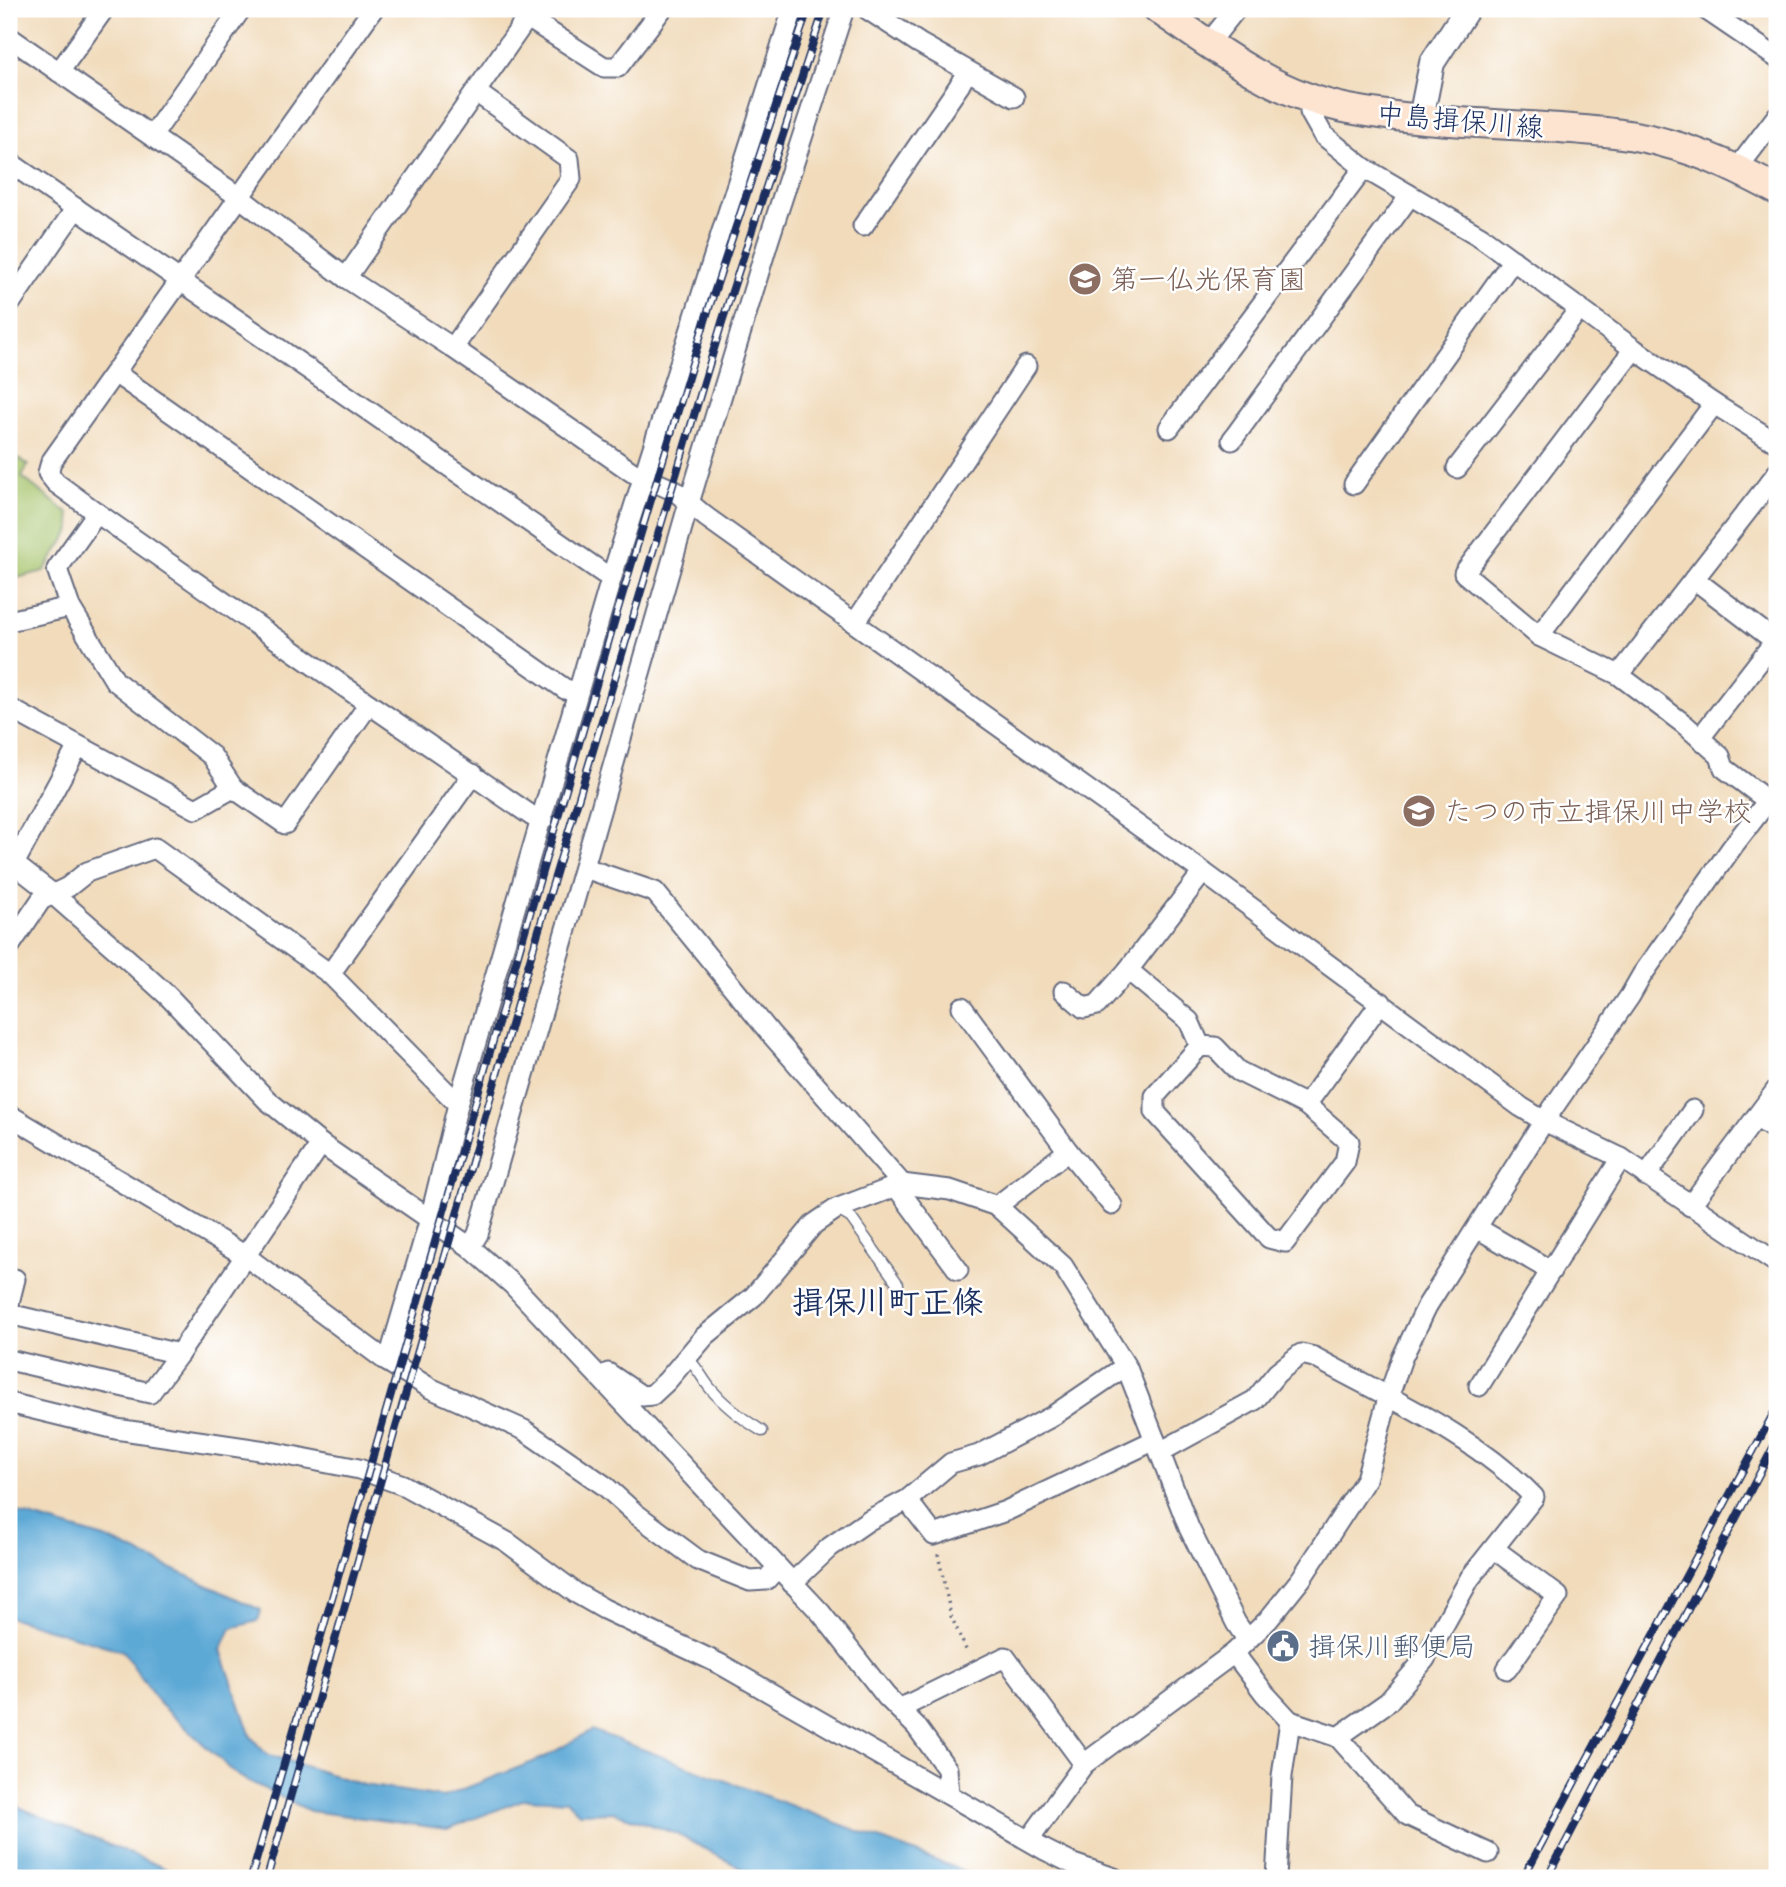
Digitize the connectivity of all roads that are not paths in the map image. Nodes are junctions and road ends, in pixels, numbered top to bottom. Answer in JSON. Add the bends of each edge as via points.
{"nodes":[{"id":1,"x":104,"y":9,"type":"edge"},
{"id":2,"x":241,"y":9,"type":"edge"},
{"id":3,"x":373,"y":9,"type":"edge"},
{"id":4,"x":662,"y":9,"type":"edge"},
{"id":5,"x":793,"y":9,"type":"edge"},
{"id":6,"x":844,"y":9,"type":"edge"},
{"id":7,"x":867,"y":9,"type":"edge"},
{"id":8,"x":1158,"y":9,"type":"edge"},
{"id":9,"x":1236,"y":9,"type":"edge"},
{"id":10,"x":1467,"y":9,"type":"edge"},
{"id":11,"x":1711,"y":10,"type":"edge"},
{"id":12,"x":521,"y":13,"type":"edge"},
{"id":13,"x":9,"y":37,"type":"edge"},
{"id":14,"x":1208,"y":44,"type":"junction"},
{"id":15,"x":1777,"y":58,"type":"edge"},
{"id":16,"x":967,"y":71,"type":"junction"},
{"id":17,"x":59,"y":72,"type":"junction"},
{"id":18,"x":476,"y":92,"type":"junction"},
{"id":19,"x":1014,"y":97,"type":"dead end"},
{"id":20,"x":1312,"y":99,"type":"junction"},
{"id":21,"x":1777,"y":116,"type":"edge"},
{"id":22,"x":1421,"y":118,"type":"junction"},
{"id":23,"x":152,"y":136,"type":"junction"},
{"id":24,"x":9,"y":162,"type":"edge"},
{"id":25,"x":1364,"y":168,"type":"junction"},
{"id":26,"x":1737,"y":169,"type":"junction"},
{"id":27,"x":1777,"y":190,"type":"edge"},
{"id":28,"x":1408,"y":194,"type":"junction"},
{"id":29,"x":239,"y":197,"type":"junction"},
{"id":30,"x":76,"y":208,"type":"junction"},
{"id":31,"x":863,"y":226,"type":"dead end"},
{"id":32,"x":1513,"y":260,"type":"junction"},
{"id":33,"x":346,"y":278,"type":"junction"},
{"id":34,"x":180,"y":280,"type":"junction"},
{"id":35,"x":9,"y":305,"type":"edge"},
{"id":36,"x":1580,"y":308,"type":"junction"},
{"id":37,"x":453,"y":348,"type":"junction"},
{"id":38,"x":1634,"y":348,"type":"junction"},
{"id":39,"x":1026,"y":366,"type":"dead end"},
{"id":40,"x":115,"y":373,"type":"junction"},
{"id":41,"x":1714,"y":404,"type":"junction"},
{"id":42,"x":1169,"y":428,"type":"dead end"},
{"id":43,"x":1232,"y":440,"type":"dead end"},
{"id":44,"x":1777,"y":443,"type":"edge"},
{"id":45,"x":1457,"y":468,"type":"dead end"},
{"id":46,"x":1777,"y":473,"type":"edge"},
{"id":47,"x":643,"y":477,"type":"junction"},
{"id":48,"x":1354,"y":484,"type":"dead end"},
{"id":49,"x":689,"y":503,"type":"junction"},
{"id":50,"x":97,"y":513,"type":"junction"},
{"id":51,"x":612,"y":576,"type":"junction"},
{"id":52,"x":1694,"y":579,"type":"junction"},
{"id":53,"x":70,"y":607,"type":"junction"},
{"id":54,"x":9,"y":621,"type":"edge"},
{"id":55,"x":855,"y":622,"type":"junction"},
{"id":56,"x":1539,"y":636,"type":"junction"},
{"id":57,"x":1619,"y":675,"type":"junction"},
{"id":58,"x":578,"y":692,"type":"junction"},
{"id":59,"x":369,"y":704,"type":"junction"},
{"id":60,"x":9,"y":708,"type":"edge"},
{"id":61,"x":1700,"y":738,"type":"junction"},
{"id":62,"x":78,"y":746,"type":"junction"},
{"id":63,"x":473,"y":774,"type":"junction"},
{"id":64,"x":233,"y":788,"type":"junction"},
{"id":65,"x":1772,"y":795,"type":"edge"},
{"id":66,"x":543,"y":819,"type":"junction"},
{"id":67,"x":12,"y":862,"type":"edge"},
{"id":68,"x":585,"y":868,"type":"junction"},
{"id":69,"x":1203,"y":872,"type":"junction"},
{"id":70,"x":54,"y":895,"type":"junction"},
{"id":71,"x":9,"y":947,"type":"edge"},
{"id":72,"x":1128,"y":970,"type":"junction"},
{"id":73,"x":330,"y":974,"type":"junction"},
{"id":74,"x":1064,"y":991,"type":"dead end"},
{"id":75,"x":1381,"y":1002,"type":"junction"},
{"id":76,"x":962,"y":1007,"type":"dead end"},
{"id":77,"x":1200,"y":1046,"type":"junction"},
{"id":78,"x":1777,"y":1089,"type":"edge"},
{"id":79,"x":458,"y":1104,"type":"junction"},
{"id":80,"x":1306,"y":1105,"type":"junction"},
{"id":81,"x":1693,"y":1110,"type":"dead end"},
{"id":82,"x":9,"y":1115,"type":"edge"},
{"id":83,"x":1756,"y":1116,"type":"junction"},
{"id":84,"x":1544,"y":1121,"type":"junction"},
{"id":85,"x":1777,"y":1131,"type":"edge"},
{"id":86,"x":321,"y":1144,"type":"junction"},
{"id":87,"x":1068,"y":1152,"type":"junction"},
{"id":88,"x":1621,"y":1158,"type":"junction"},
{"id":89,"x":1646,"y":1176,"type":"junction"},
{"id":90,"x":898,"y":1184,"type":"junction"},
{"id":91,"x":1112,"y":1205,"type":"dead end"},
{"id":92,"x":996,"y":1206,"type":"junction"},
{"id":93,"x":1690,"y":1206,"type":"junction"},
{"id":94,"x":836,"y":1209,"type":"junction"},
{"id":95,"x":430,"y":1219,"type":"junction"},
{"id":96,"x":1477,"y":1228,"type":"junction"},
{"id":97,"x":470,"y":1247,"type":"junction"},
{"id":98,"x":244,"y":1255,"type":"junction"},
{"id":99,"x":1777,"y":1263,"type":"edge"},
{"id":100,"x":958,"y":1270,"type":"dead end"},
{"id":101,"x":1551,"y":1271,"type":"junction"},
{"id":102,"x":9,"y":1278,"type":"edge"},
{"id":103,"x":898,"y":1284,"type":"dead end"},
{"id":104,"x":9,"y":1303,"type":"edge"},
{"id":105,"x":9,"y":1314,"type":"edge"},
{"id":106,"x":179,"y":1354,"type":"junction"},
{"id":107,"x":687,"y":1358,"type":"junction"},
{"id":108,"x":9,"y":1360,"type":"edge"},
{"id":109,"x":388,"y":1362,"type":"junction"},
{"id":110,"x":1127,"y":1368,"type":"junction"},
{"id":111,"x":594,"y":1369,"type":"junction"},
{"id":112,"x":1479,"y":1386,"type":"dead end"},
{"id":113,"x":1388,"y":1398,"type":"junction"},
{"id":114,"x":9,"y":1403,"type":"edge"},
{"id":115,"x":762,"y":1431,"type":"dead end"},
{"id":116,"x":1158,"y":1446,"type":"junction"},
{"id":117,"x":907,"y":1500,"type":"junction"},
{"id":118,"x":1493,"y":1549,"type":"junction"},
{"id":119,"x":777,"y":1568,"type":"junction"},
{"id":120,"x":792,"y":1583,"type":"junction"},
{"id":121,"x":1240,"y":1646,"type":"junction"},
{"id":122,"x":1507,"y":1669,"type":"dead end"},
{"id":123,"x":900,"y":1709,"type":"junction"},
{"id":124,"x":1290,"y":1721,"type":"junction"},
{"id":125,"x":1338,"y":1737,"type":"junction"},
{"id":126,"x":1084,"y":1765,"type":"junction"},
{"id":127,"x":949,"y":1794,"type":"junction"},
{"id":128,"x":1029,"y":1840,"type":"junction"},
{"id":129,"x":1488,"y":1853,"type":"dead end"},
{"id":130,"x":1114,"y":1878,"type":"edge"},
{"id":131,"x":1276,"y":1878,"type":"edge"}],
"edges":[{"from":1,"to":17,"type":"street"},
{"from":2,"to":23,"type":"street"},
{"from":3,"to":29,"type":"street"},
{"from":4,"to":12,"type":"street","via":[[618,67],[604,67]]},
{"from":5,"to":47,"type":"street"},
{"from":6,"to":49,"type":"street"},
{"from":7,"to":16,"type":"street"},
{"from":8,"to":14,"type":"main road","name":"中島揖保川線"},
{"from":9,"to":14,"type":"street"},
{"from":10,"to":22,"type":"street","via":[[1432,64]]},
{"from":11,"to":15,"type":"street"},
{"from":12,"to":18,"type":"street"},
{"from":13,"to":17,"type":"street"},
{"from":14,"to":20,"type":"main road","name":"中島揖保川線","via":[[1261,77]]},
{"from":16,"to":19,"type":"street"},
{"from":16,"to":31,"type":"street"},
{"from":17,"to":23,"type":"street"},
{"from":18,"to":33,"type":"street"},
{"from":18,"to":37,"type":"street","via":[[569,159],[572,180]]},
{"from":20,"to":22,"type":"main road","name":"中島揖保川線","via":[[1348,109]]},
{"from":20,"to":25,"type":"street","via":[[1310,112],[1323,135]]},
{"from":21,"to":26,"type":"street"},
{"from":22,"to":26,"type":"main road","name":"中島揖保川線","via":[[1605,132],[1664,142]]},
{"from":23,"to":29,"type":"street"},
{"from":24,"to":30,"type":"street"},
{"from":25,"to":28,"type":"street"},
{"from":25,"to":42,"type":"street"},
{"from":26,"to":27,"type":"main road","name":"中島揖保川線"},
{"from":28,"to":32,"type":"street"},
{"from":28,"to":43,"type":"street"},
{"from":29,"to":33,"type":"street"},
{"from":29,"to":34,"type":"street"},
{"from":30,"to":34,"type":"street"},
{"from":30,"to":35,"type":"street"},
{"from":32,"to":36,"type":"street"},
{"from":32,"to":48,"type":"street"},
{"from":33,"to":37,"type":"street"},
{"from":34,"to":40,"type":"street"},
{"from":34,"to":51,"type":"street"},
{"from":36,"to":38,"type":"street"},
{"from":36,"to":45,"type":"street"},
{"from":37,"to":47,"type":"street"},
{"from":38,"to":41,"type":"street"},
{"from":38,"to":56,"type":"street","via":[[1464,573]]},
{"from":39,"to":55,"type":"street"},
{"from":40,"to":50,"type":"street","via":[[51,462],[48,473]]},
{"from":40,"to":58,"type":"street","via":[[565,689]]},
{"from":41,"to":44,"type":"street"},
{"from":41,"to":56,"type":"street"},
{"from":46,"to":52,"type":"street"},
{"from":47,"to":49,"type":"street","via":[[675,491]]},
{"from":47,"to":51,"type":"street"},
{"from":49,"to":55,"type":"street"},
{"from":49,"to":68,"type":"street"},
{"from":50,"to":53,"type":"street","via":[[57,569]]},
{"from":50,"to":59,"type":"street"},
{"from":51,"to":58,"type":"street"},
{"from":52,"to":57,"type":"street"},
{"from":52,"to":61,"type":"street","via":[[1775,641]]},
{"from":53,"to":54,"type":"street"},
{"from":53,"to":64,"type":"street","via":[[115,681],[212,756]]},
{"from":55,"to":69,"type":"street"},
{"from":56,"to":57,"type":"street"},
{"from":57,"to":61,"type":"street"},
{"from":58,"to":66,"type":"street"},
{"from":59,"to":63,"type":"street"},
{"from":59,"to":64,"type":"street","via":[[285,824]]},
{"from":60,"to":62,"type":"street"},
{"from":61,"to":65,"type":"street","via":[[1720,756],[1724,768]]},
{"from":62,"to":64,"type":"street","via":[[196,809]]},
{"from":62,"to":67,"type":"street"},
{"from":63,"to":66,"type":"street"},
{"from":63,"to":73,"type":"street"},
{"from":65,"to":84,"type":"street"},
{"from":66,"to":79,"type":"street"},
{"from":67,"to":70,"type":"street"},
{"from":68,"to":90,"type":"street","via":[[655,892]]},
{"from":68,"to":97,"type":"street","via":[[478,1234]]},
{"from":69,"to":72,"type":"street"},
{"from":69,"to":75,"type":"street"},
{"from":70,"to":71,"type":"street","via":[[41,900]]},
{"from":70,"to":73,"type":"street","via":[[87,872],[155,848]]},
{"from":70,"to":86,"type":"street","via":[[168,996],[267,1100]]},
{"from":72,"to":74,"type":"street","via":[[1097,1005],[1084,1008]]},
{"from":72,"to":77,"type":"street","via":[[1189,1021]]},
{"from":73,"to":79,"type":"street"},
{"from":75,"to":80,"type":"street"},
{"from":75,"to":84,"type":"street"},
{"from":76,"to":87,"type":"street"},
{"from":77,"to":80,"type":"street","via":[[1215,1047],[1238,1071]]},
{"from":77,"to":80,"type":"street","via":[[1155,1096],[1155,1112],[1269,1238],[1285,1242],[1345,1162],[1349,1142]]},
{"from":78,"to":83,"type":"street"},
{"from":79,"to":95,"type":"street"},
{"from":81,"to":89,"type":"street"},
{"from":82,"to":98,"type":"street"},
{"from":83,"to":85,"type":"street"},
{"from":83,"to":93,"type":"street"},
{"from":84,"to":88,"type":"street"},
{"from":84,"to":96,"type":"street"},
{"from":86,"to":95,"type":"street"},
{"from":86,"to":98,"type":"street"},
{"from":87,"to":91,"type":"street"},
{"from":87,"to":92,"type":"street"},
{"from":88,"to":89,"type":"street"},
{"from":88,"to":101,"type":"street"},
{"from":89,"to":93,"type":"street"},
{"from":90,"to":92,"type":"street","via":[[950,1190]]},
{"from":90,"to":94,"type":"street"},
{"from":90,"to":100,"type":"street"},
{"from":92,"to":110,"type":"street","via":[[1063,1266]]},
{"from":93,"to":99,"type":"street"},
{"from":94,"to":103,"type":"lane","via":[[851,1218]]},
{"from":94,"to":107,"type":"street","via":[[814,1224],[754,1296],[705,1336]]},
{"from":95,"to":97,"type":"street"},
{"from":95,"to":109,"type":"street"},
{"from":96,"to":101,"type":"street"},
{"from":96,"to":113,"type":"street","via":[[1427,1306]]},
{"from":97,"to":111,"type":"street","via":[[513,1284]]},
{"from":98,"to":106,"type":"street"},
{"from":98,"to":109,"type":"street"},
{"from":101,"to":112,"type":"street"},
{"from":102,"to":104,"type":"street","via":[[15,1279]]},
{"from":105,"to":106,"type":"street"},
{"from":106,"to":108,"type":"street","via":[[150,1393]]},
{"from":107,"to":111,"type":"street","via":[[652,1395],[642,1396],[611,1374]]},
{"from":107,"to":115,"type":"lane","via":[[710,1388]]},
{"from":109,"to":119,"type":"street","via":[[430,1388],[524,1430],[605,1486],[698,1560],[750,1581],[766,1580]]},
{"from":110,"to":116,"type":"street"},
{"from":110,"to":117,"type":"street","via":[[1051,1417],[979,1455],[951,1463]]},
{"from":111,"to":119,"type":"street"},
{"from":113,"to":116,"type":"street","via":[[1301,1354],[1277,1373],[1255,1400]]},
{"from":113,"to":118,"type":"street","via":[[1448,1428],[1512,1474],[1534,1497]]},
{"from":113,"to":121,"type":"street","via":[[1366,1479],[1356,1497],[1301,1579]]},
{"from":114,"to":127,"type":"street","via":[[116,1429],[359,1469],[403,1485],[506,1542],[604,1609],[720,1664]]},
{"from":116,"to":117,"type":"street","via":[[1006,1511],[934,1535]]},
{"from":116,"to":121,"type":"street","via":[[1189,1528],[1236,1623]]},
{"from":117,"to":120,"type":"street","via":[[830,1547]]},
{"from":118,"to":122,"type":"street","via":[[1558,1596]]},
{"from":118,"to":125,"type":"street","via":[[1470,1578],[1425,1659],[1388,1702]]},
{"from":119,"to":120,"type":"street"},
{"from":120,"to":123,"type":"street"},
{"from":121,"to":124,"type":"street","via":[[1265,1694]]},
{"from":121,"to":126,"type":"street"},
{"from":123,"to":126,"type":"street","via":[[1005,1657]]},
{"from":123,"to":127,"type":"street","via":[[947,1769]]},
{"from":124,"to":125,"type":"street"},
{"from":124,"to":131,"type":"street"},
{"from":125,"to":129,"type":"street","via":[[1407,1815]]},
{"from":126,"to":128,"type":"street"},
{"from":127,"to":128,"type":"street"},
{"from":128,"to":130,"type":"street","via":[[1073,1864]]}]}
